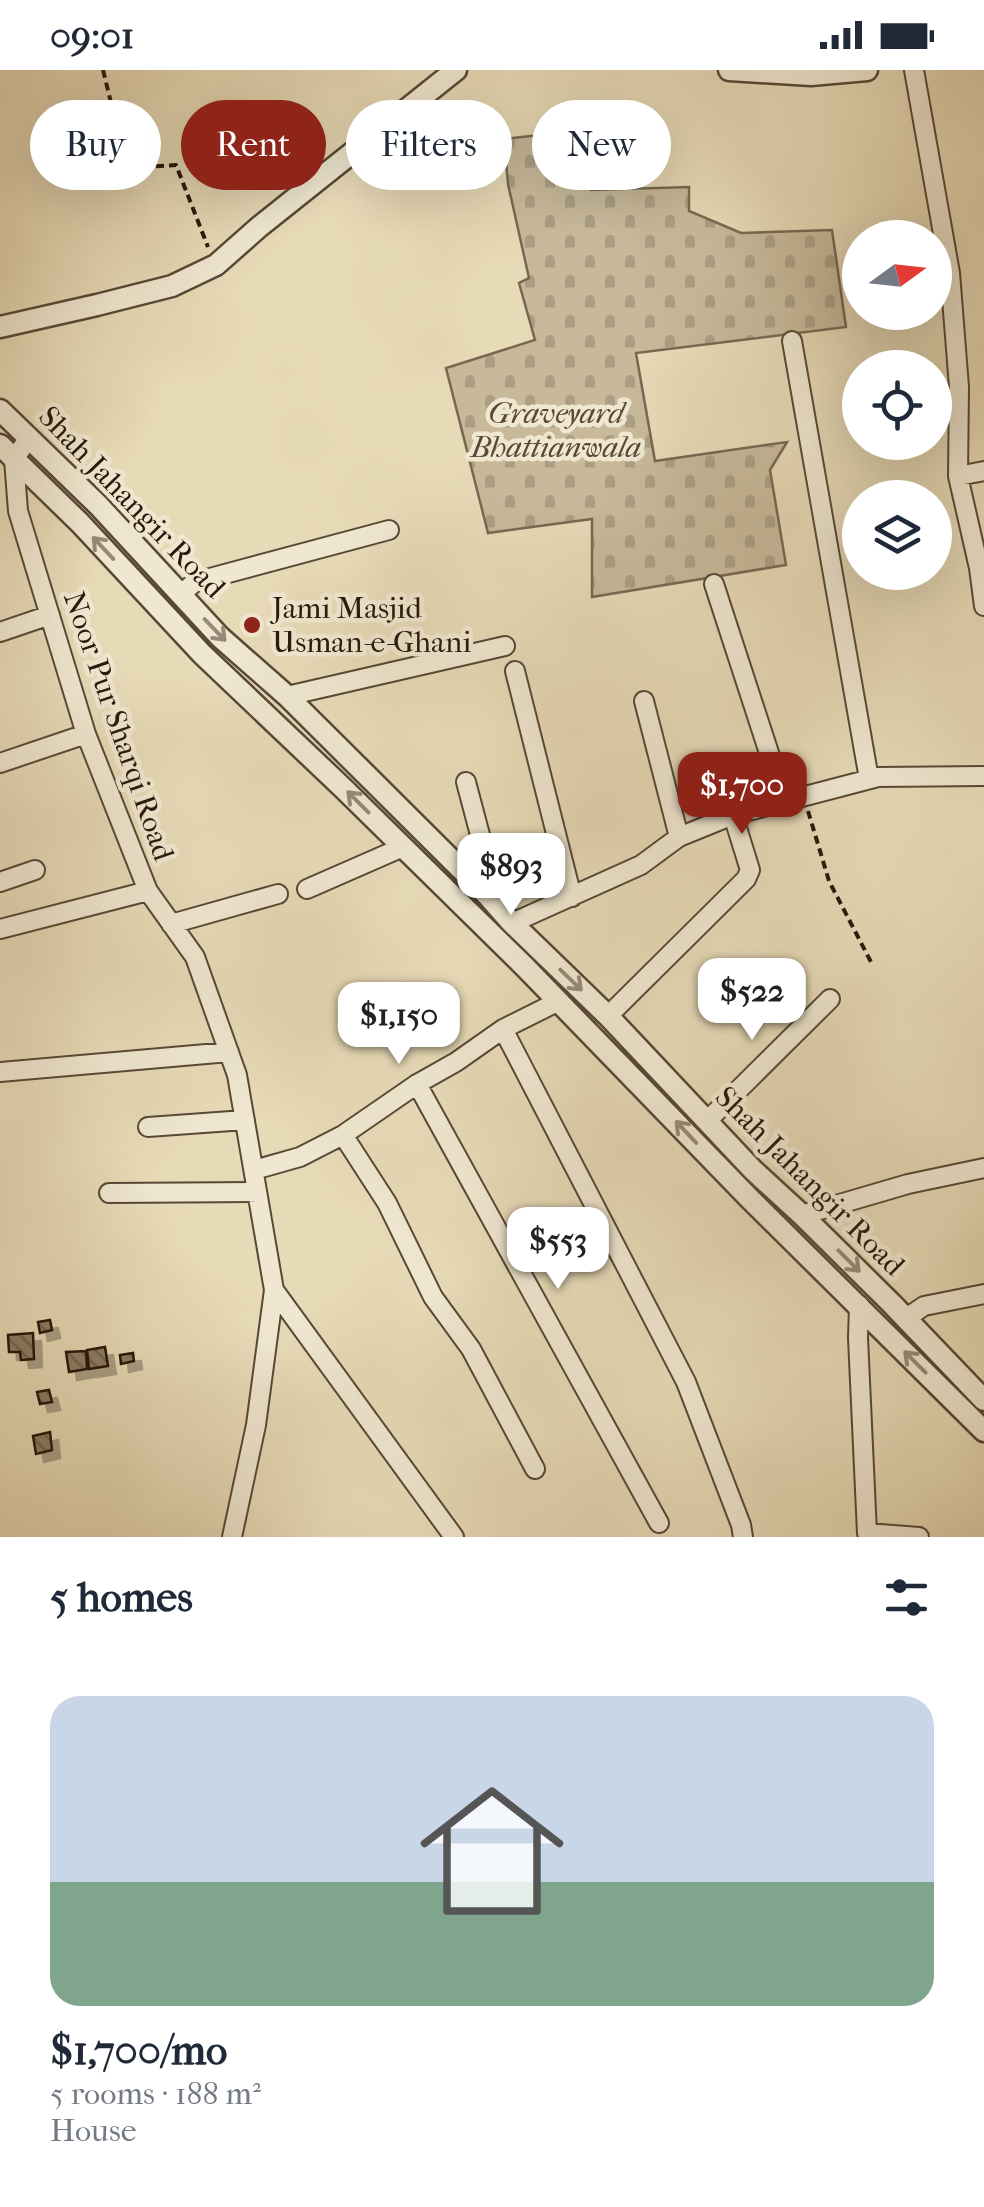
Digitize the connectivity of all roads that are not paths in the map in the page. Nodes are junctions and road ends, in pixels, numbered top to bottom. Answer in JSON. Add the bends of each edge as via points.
{"nodes":[{"id":1,"x":456,"y":70,"type":"edge"},
{"id":2,"x":729,"y":70,"type":"edge"},
{"id":3,"x":867,"y":70,"type":"edge"},
{"id":4,"x":914,"y":70,"type":"edge"},
{"id":5,"x":0,"y":327,"type":"edge"},
{"id":6,"x":792,"y":342,"type":"dead end"},
{"id":7,"x":0,"y":410,"type":"edge"},
{"id":8,"x":29,"y":438,"type":"junction"},
{"id":9,"x":7,"y":452,"type":"edge"},
{"id":10,"x":984,"y":472,"type":"edge"},
{"id":11,"x":958,"y":476,"type":"junction"},
{"id":12,"x":9,"y":513,"type":"edge"},
{"id":13,"x":388,"y":530,"type":"dead end"},
{"id":14,"x":981,"y":568,"type":"edge"},
{"id":15,"x":714,"y":584,"type":"dead end"},
{"id":16,"x":180,"y":594,"type":"junction"},
{"id":17,"x":984,"y":606,"type":"edge"},
{"id":18,"x":50,"y":615,"type":"junction"},
{"id":19,"x":0,"y":632,"type":"edge"},
{"id":20,"x":504,"y":646,"type":"dead end"},
{"id":21,"x":515,"y":670,"type":"dead end"},
{"id":22,"x":287,"y":696,"type":"junction"},
{"id":23,"x":644,"y":701,"type":"dead end"},
{"id":24,"x":86,"y":734,"type":"junction"},
{"id":25,"x":0,"y":763,"type":"edge"},
{"id":26,"x":984,"y":776,"type":"edge"},
{"id":27,"x":869,"y":779,"type":"junction"},
{"id":28,"x":466,"y":782,"type":"dead end"},
{"id":29,"x":785,"y":802,"type":"junction"},
{"id":30,"x":733,"y":815,"type":"junction"},
{"id":31,"x":678,"y":837,"type":"junction"},
{"id":32,"x":403,"y":847,"type":"junction"},
{"id":33,"x":35,"y":870,"type":"dead end"},
{"id":34,"x":0,"y":882,"type":"edge"},
{"id":35,"x":307,"y":889,"type":"dead end"},
{"id":36,"x":148,"y":891,"type":"junction"},
{"id":37,"x":278,"y":894,"type":"dead end"},
{"id":38,"x":489,"y":897,"type":"junction"},
{"id":39,"x":572,"y":898,"type":"junction"},
{"id":40,"x":512,"y":923,"type":"junction"},
{"id":41,"x":172,"y":924,"type":"junction"},
{"id":42,"x":0,"y":929,"type":"edge"},
{"id":43,"x":830,"y":999,"type":"dead end"},
{"id":44,"x":560,"y":1002,"type":"junction"},
{"id":45,"x":608,"y":1016,"type":"junction"},
{"id":46,"x":503,"y":1029,"type":"junction"},
{"id":47,"x":229,"y":1052,"type":"junction"},
{"id":48,"x":0,"y":1072,"type":"edge"},
{"id":49,"x":416,"y":1084,"type":"junction"},
{"id":50,"x":245,"y":1120,"type":"junction"},
{"id":51,"x":706,"y":1121,"type":"junction"},
{"id":52,"x":148,"y":1126,"type":"dead end"},
{"id":53,"x":343,"y":1134,"type":"junction"},
{"id":54,"x":984,"y":1168,"type":"edge"},
{"id":55,"x":254,"y":1170,"type":"junction"},
{"id":56,"x":109,"y":1192,"type":"dead end"},
{"id":57,"x":257,"y":1192,"type":"junction"},
{"id":58,"x":802,"y":1215,"type":"junction"},
{"id":59,"x":274,"y":1290,"type":"junction"},
{"id":60,"x":984,"y":1294,"type":"edge"},
{"id":61,"x":859,"y":1306,"type":"junction"},
{"id":62,"x":905,"y":1319,"type":"junction"},
{"id":63,"x":984,"y":1400,"type":"edge"},
{"id":64,"x":984,"y":1431,"type":"edge"},
{"id":65,"x":535,"y":1469,"type":"dead end"},
{"id":66,"x":659,"y":1523,"type":"dead end"},
{"id":67,"x":867,"y":1535,"type":"edge"},
{"id":68,"x":232,"y":1537,"type":"edge"},
{"id":69,"x":454,"y":1537,"type":"edge"},
{"id":70,"x":743,"y":1537,"type":"edge"},
{"id":71,"x":919,"y":1537,"type":"edge"}],
"edges":[{"from":1,"to":5,"type":"street","via":[[216,265],[172,286]]},
{"from":2,"to":3,"type":"street"},
{"from":4,"to":11,"type":"street","via":[[950,273],[960,388]]},
{"from":6,"to":27,"type":"street"},
{"from":7,"to":8,"type":"street","name":"Shah Jahangir Road"},
{"from":8,"to":9,"type":"street"},
{"from":8,"to":16,"type":"street","name":"Shah Jahangir Road"},
{"from":9,"to":12,"type":"street","name":"Noor Pur Sharqi Road"},
{"from":32,"to":9,"type":"street","name":"Shah Jahangir Road","one_way":true,"via":[[202,654]]},
{"from":10,"to":11,"type":"street"},
{"from":11,"to":14,"type":"street"},
{"from":12,"to":18,"type":"street","name":"Noor Pur Sharqi Road"},
{"from":13,"to":16,"type":"street","via":[[196,582]]},
{"from":14,"to":17,"type":"street"},
{"from":15,"to":29,"type":"street"},
{"from":16,"to":22,"type":"street","name":"Shah Jahangir Road","one_way":true},
{"from":18,"to":19,"type":"street"},
{"from":18,"to":24,"type":"street","name":"Noor Pur Sharqi Road"},
{"from":20,"to":22,"type":"street"},
{"from":21,"to":39,"type":"street"},
{"from":22,"to":38,"type":"street","name":"Shah Jahangir Road"},
{"from":23,"to":31,"type":"street"},
{"from":24,"to":25,"type":"street"},
{"from":24,"to":36,"type":"street","name":"Noor Pur Sharqi Road"},
{"from":26,"to":27,"type":"street"},
{"from":27,"to":29,"type":"street"},
{"from":28,"to":38,"type":"street","via":[[493,884]]},
{"from":29,"to":30,"type":"street"},
{"from":30,"to":31,"type":"street"},
{"from":30,"to":45,"type":"street","via":[[750,870],[746,879]]},
{"from":31,"to":39,"type":"street","via":[[641,865]]},
{"from":32,"to":35,"type":"street"},
{"from":32,"to":44,"type":"street","name":"Shah Jahangir Road"},
{"from":33,"to":34,"type":"street"},
{"from":36,"to":41,"type":"street","name":"Noor Pur Sharqi Road"},
{"from":36,"to":42,"type":"street"},
{"from":37,"to":41,"type":"street"},
{"from":38,"to":40,"type":"street","name":"Shah Jahangir Road"},
{"from":39,"to":40,"type":"street"},
{"from":40,"to":45,"type":"street","name":"Shah Jahangir Road","one_way":true},
{"from":41,"to":47,"type":"street","name":"Noor Pur Sharqi Road","via":[[195,957]]},
{"from":43,"to":51,"type":"street"},
{"from":44,"to":46,"type":"street"},
{"from":61,"to":44,"type":"street","name":"Shah Jahangir Road","one_way":true},
{"from":45,"to":51,"type":"street","name":"Shah Jahangir Road"},
{"from":46,"to":49,"type":"street"},
{"from":46,"to":70,"type":"street","via":[[686,1382]]},
{"from":47,"to":48,"type":"street"},
{"from":47,"to":50,"type":"street","name":"Noor Pur Sharqi Road"},
{"from":49,"to":53,"type":"street"},
{"from":49,"to":66,"type":"street"},
{"from":50,"to":52,"type":"street"},
{"from":50,"to":55,"type":"street","name":"Noor Pur Sharqi Road"},
{"from":51,"to":58,"type":"street","name":"Shah Jahangir Road"},
{"from":53,"to":55,"type":"street"},
{"from":53,"to":65,"type":"street"},
{"from":54,"to":58,"type":"street"},
{"from":55,"to":57,"type":"street","name":"Noor Pur Sharqi Road"},
{"from":56,"to":57,"type":"street"},
{"from":57,"to":59,"type":"street","name":"Noor Pur Sharqi Road"},
{"from":58,"to":62,"type":"street","name":"Shah Jahangir Road","one_way":true},
{"from":59,"to":68,"type":"street"},
{"from":59,"to":69,"type":"street"},
{"from":60,"to":62,"type":"street","via":[[924,1306]]},
{"from":64,"to":61,"type":"street","name":"Shah Jahangir Road","one_way":true},
{"from":61,"to":67,"type":"street"},
{"from":62,"to":63,"type":"street","name":"Shah Jahangir Road"},
{"from":67,"to":71,"type":"street"}]}
